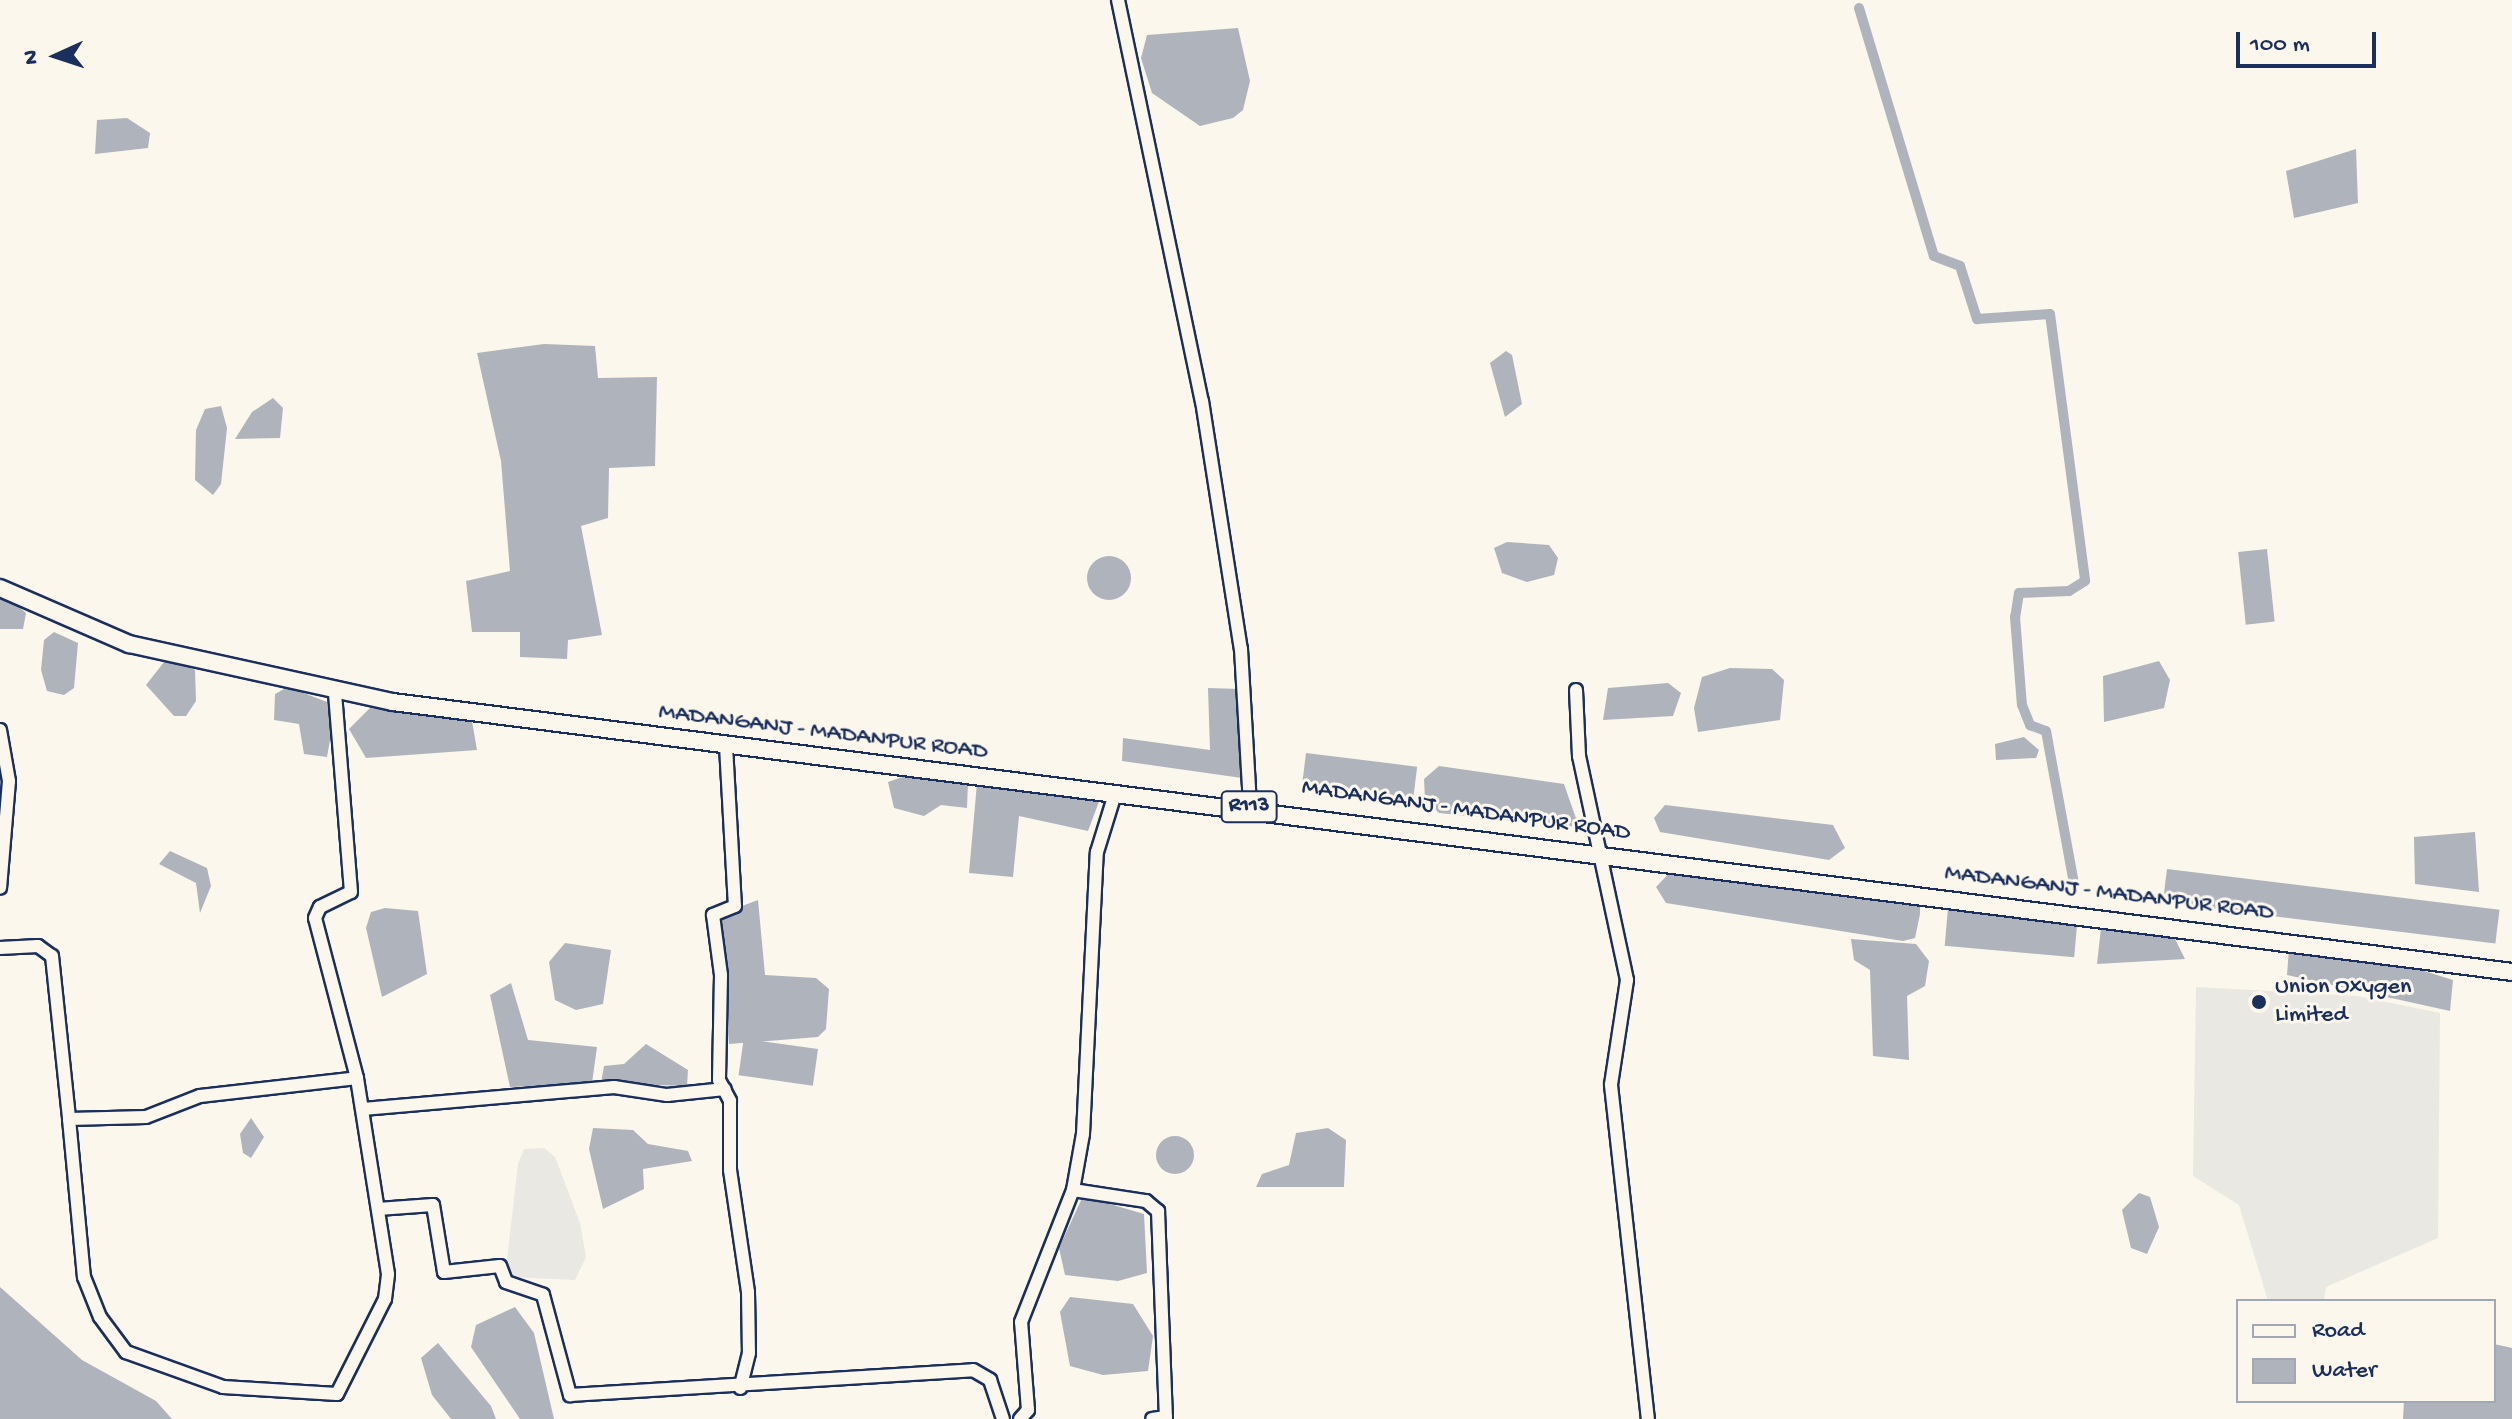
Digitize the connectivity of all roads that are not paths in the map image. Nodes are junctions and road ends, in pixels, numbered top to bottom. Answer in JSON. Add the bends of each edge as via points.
{"nodes":[{"id":1,"x":1118,"y":0,"type":"edge"},
{"id":2,"x":0,"y":588,"type":"edge"},
{"id":3,"x":1576,"y":690,"type":"dead end"},
{"id":4,"x":335,"y":692,"type":"junction"},
{"id":5,"x":0,"y":730,"type":"edge"},
{"id":6,"x":726,"y":746,"type":"junction"},
{"id":7,"x":1115,"y":794,"type":"junction"},
{"id":8,"x":1250,"y":807,"type":"junction"},
{"id":9,"x":1596,"y":853,"type":"junction"},
{"id":10,"x":0,"y":888,"type":"edge"},
{"id":11,"x":0,"y":948,"type":"edge"},
{"id":12,"x":2512,"y":972,"type":"edge"},
{"id":13,"x":357,"y":1078,"type":"junction"},
{"id":14,"x":725,"y":1089,"type":"junction"},
{"id":15,"x":363,"y":1109,"type":"junction"},
{"id":16,"x":69,"y":1119,"type":"junction"},
{"id":17,"x":1073,"y":1190,"type":"junction"},
{"id":18,"x":378,"y":1209,"type":"junction"},
{"id":19,"x":740,"y":1388,"type":"junction"},
{"id":20,"x":1003,"y":1419,"type":"edge"},
{"id":21,"x":1020,"y":1419,"type":"edge"},
{"id":22,"x":1152,"y":1419,"type":"edge"},
{"id":23,"x":1648,"y":1419,"type":"edge"}],
"edges":[{"from":1,"to":8,"type":"street","via":[[1202,401],[1241,649]]},
{"from":2,"to":4,"type":"main road","name":"MADANGANJ - MADANPUR ROAD","number":"R113","via":[[129,644]]},
{"from":3,"to":9,"type":"street"},
{"from":4,"to":6,"type":"main road","name":"MADANGANJ - MADANPUR ROAD","number":"R113"},
{"from":4,"to":13,"type":"street","via":[[351,892],[320,907],[315,918]]},
{"from":5,"to":10,"type":"street","via":[[9,781]]},
{"from":6,"to":7,"type":"main road","name":"MADANGANJ - MADANPUR ROAD","number":"R113"},
{"from":6,"to":14,"type":"street","via":[[728,874],[736,902],[713,915]]},
{"from":7,"to":8,"type":"main road","name":"MADANGANJ - MADANPUR ROAD","number":"R113"},
{"from":7,"to":17,"type":"street","via":[[1097,852],[1087,1104]]},
{"from":8,"to":9,"type":"main road","name":"MADANGANJ - MADANPUR ROAD","number":"R113"},
{"from":9,"to":12,"type":"main road","name":"MADANGANJ - MADANPUR ROAD","number":"R113"},
{"from":9,"to":23,"type":"street","via":[[1627,980],[1611,1085]]},
{"from":11,"to":16,"type":"street","via":[[38,946],[52,956]]},
{"from":13,"to":15,"type":"street"},
{"from":13,"to":16,"type":"street","via":[[200,1096],[146,1117]]},
{"from":14,"to":15,"type":"street","via":[[667,1095],[614,1087]]},
{"from":14,"to":19,"type":"street","via":[[748,1292],[749,1353]]},
{"from":15,"to":18,"type":"street"},
{"from":16,"to":18,"type":"street","via":[[90,1299],[126,1352],[181,1377],[337,1394],[387,1291]]},
{"from":17,"to":21,"type":"street","via":[[1021,1322],[1028,1410]]},
{"from":17,"to":22,"type":"street","via":[[1146,1201],[1158,1211],[1166,1417]]},
{"from":18,"to":19,"type":"street","via":[[433,1205],[444,1272],[500,1266],[506,1282],[543,1295],[570,1395]]},
{"from":19,"to":20,"type":"street","via":[[973,1370],[990,1380]]}]}
